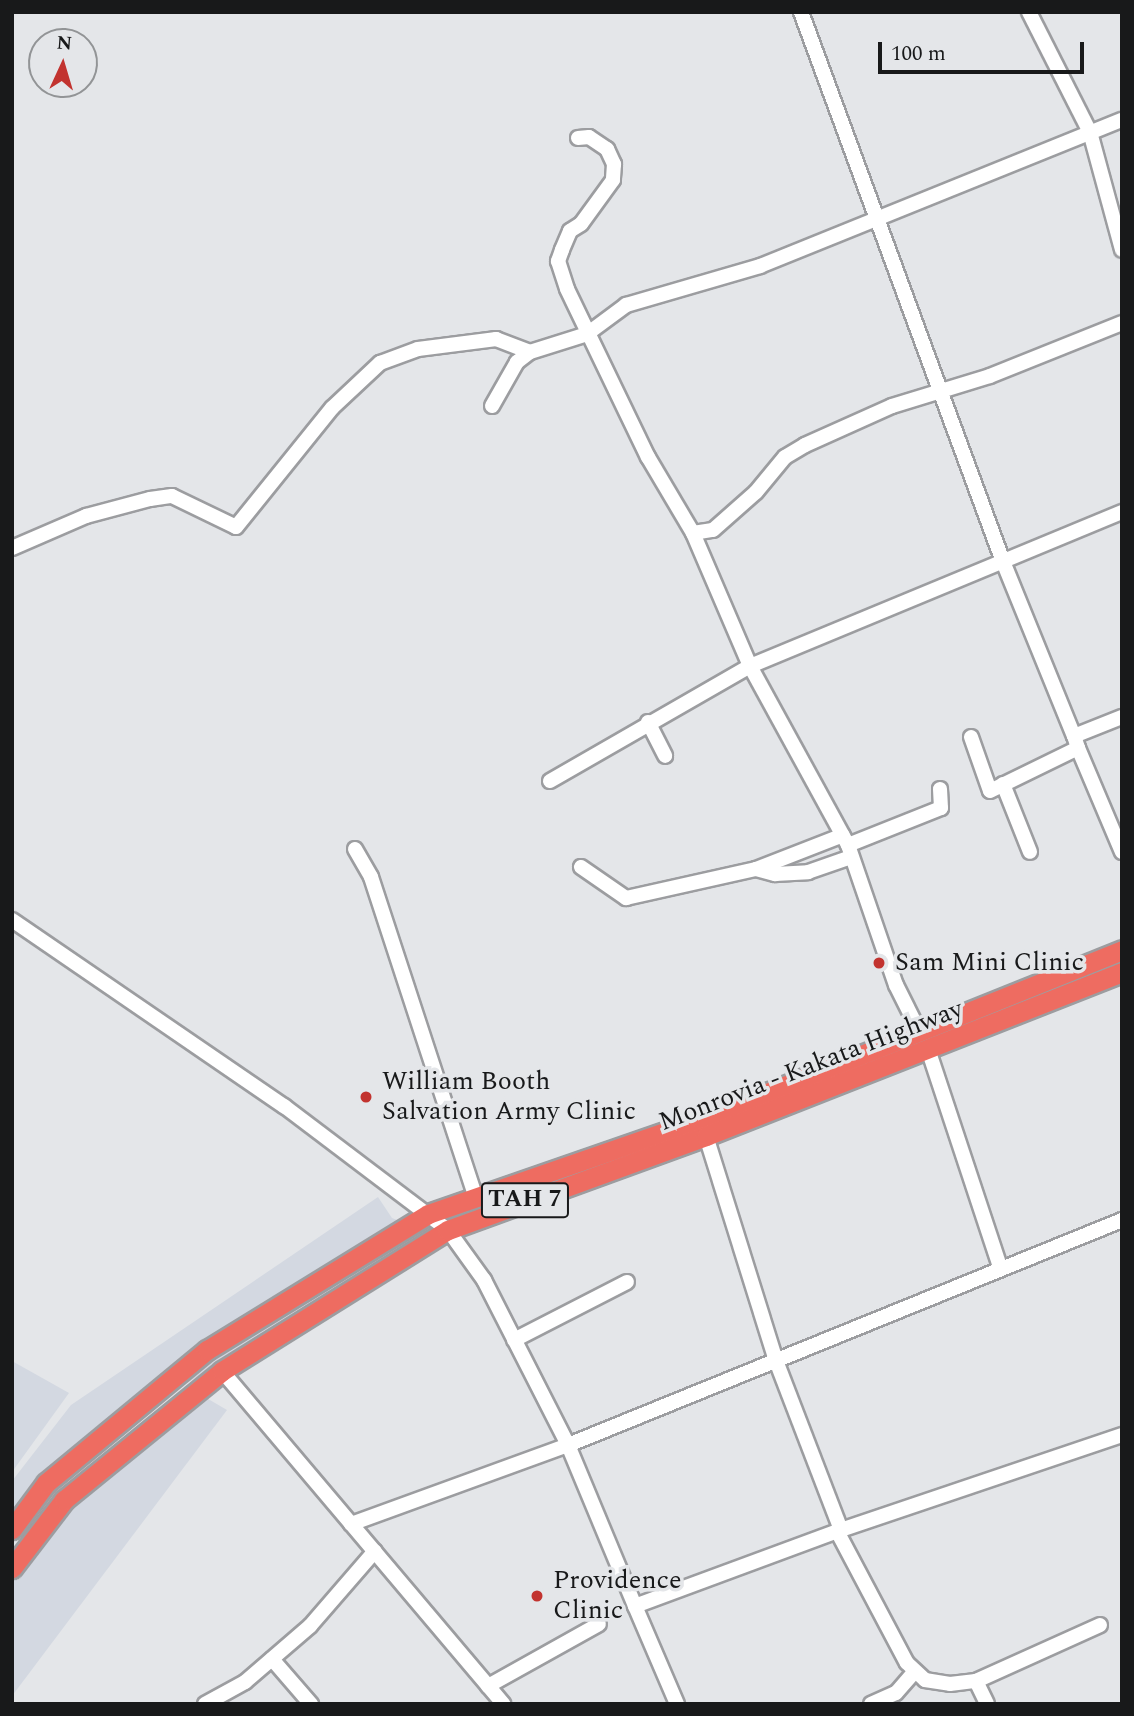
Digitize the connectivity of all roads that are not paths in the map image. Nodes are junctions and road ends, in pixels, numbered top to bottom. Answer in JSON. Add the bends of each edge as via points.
{"nodes":[{"id":1,"x":801,"y":12,"type":"edge"},
{"id":2,"x":1029,"y":12,"type":"edge"},
{"id":3,"x":1122,"y":120,"type":"edge"},
{"id":4,"x":1090,"y":132,"type":"junction"},
{"id":5,"x":578,"y":138,"type":"dead end"},
{"id":6,"x":877,"y":216,"type":"junction"},
{"id":7,"x":1122,"y":250,"type":"edge"},
{"id":8,"x":1122,"y":323,"type":"edge"},
{"id":9,"x":587,"y":334,"type":"junction"},
{"id":10,"x":530,"y":352,"type":"junction"},
{"id":11,"x":942,"y":392,"type":"junction"},
{"id":12,"x":492,"y":406,"type":"dead end"},
{"id":13,"x":1122,"y":512,"type":"edge"},
{"id":14,"x":693,"y":533,"type":"junction"},
{"id":15,"x":12,"y":548,"type":"edge"},
{"id":16,"x":1002,"y":559,"type":"junction"},
{"id":17,"x":750,"y":666,"type":"junction"},
{"id":18,"x":1122,"y":717,"type":"edge"},
{"id":19,"x":648,"y":722,"type":"junction"},
{"id":20,"x":971,"y":737,"type":"dead end"},
{"id":21,"x":1076,"y":742,"type":"junction"},
{"id":22,"x":665,"y":756,"type":"dead end"},
{"id":23,"x":550,"y":781,"type":"dead end"},
{"id":24,"x":1003,"y":785,"type":"junction"},
{"id":25,"x":940,"y":789,"type":"dead end"},
{"id":26,"x":847,"y":846,"type":"junction"},
{"id":27,"x":355,"y":849,"type":"dead end"},
{"id":28,"x":1030,"y":852,"type":"dead end"},
{"id":29,"x":1122,"y":852,"type":"edge"},
{"id":30,"x":581,"y":867,"type":"dead end"},
{"id":31,"x":756,"y":869,"type":"junction"},
{"id":32,"x":12,"y":920,"type":"edge"},
{"id":33,"x":1122,"y":950,"type":"edge"},
{"id":34,"x":1122,"y":972,"type":"edge"},
{"id":35,"x":924,"y":1041,"type":"junction"},
{"id":36,"x":706,"y":1136,"type":"junction"},
{"id":37,"x":475,"y":1195,"type":"junction"},
{"id":38,"x":428,"y":1214,"type":"junction"},
{"id":39,"x":1122,"y":1220,"type":"edge"},
{"id":40,"x":448,"y":1230,"type":"junction"},
{"id":41,"x":1000,"y":1267,"type":"junction"},
{"id":42,"x":628,"y":1282,"type":"dead end"},
{"id":43,"x":514,"y":1340,"type":"junction"},
{"id":44,"x":775,"y":1358,"type":"junction"},
{"id":45,"x":222,"y":1371,"type":"junction"},
{"id":46,"x":1122,"y":1435,"type":"edge"},
{"id":47,"x":568,"y":1445,"type":"junction"},
{"id":48,"x":351,"y":1524,"type":"junction"},
{"id":49,"x":12,"y":1529,"type":"edge"},
{"id":50,"x":839,"y":1531,"type":"junction"},
{"id":51,"x":374,"y":1551,"type":"junction"},
{"id":52,"x":12,"y":1568,"type":"edge"},
{"id":53,"x":635,"y":1606,"type":"junction"},
{"id":54,"x":599,"y":1624,"type":"dead end"},
{"id":55,"x":1100,"y":1625,"type":"dead end"},
{"id":56,"x":272,"y":1659,"type":"junction"},
{"id":57,"x":914,"y":1672,"type":"junction"},
{"id":58,"x":976,"y":1681,"type":"junction"},
{"id":59,"x":488,"y":1686,"type":"junction"},
{"id":60,"x":205,"y":1704,"type":"edge"},
{"id":61,"x":311,"y":1704,"type":"edge"},
{"id":62,"x":503,"y":1704,"type":"edge"},
{"id":63,"x":677,"y":1704,"type":"edge"},
{"id":64,"x":871,"y":1704,"type":"edge"},
{"id":65,"x":987,"y":1704,"type":"edge"}],
"edges":[{"from":1,"to":6,"type":"street"},
{"from":2,"to":4,"type":"street"},
{"from":3,"to":4,"type":"street"},
{"from":4,"to":6,"type":"street"},
{"from":4,"to":7,"type":"street"},
{"from":5,"to":9,"type":"street","via":[[589,137],[607,149],[614,164],[613,180],[581,224],[570,231],[558,261]]},
{"from":6,"to":9,"type":"street","via":[[760,266],[626,305]]},
{"from":6,"to":11,"type":"street"},
{"from":8,"to":11,"type":"street","via":[[1068,348]]},
{"from":9,"to":10,"type":"street"},
{"from":9,"to":14,"type":"street","via":[[648,457]]},
{"from":10,"to":12,"type":"street","via":[[517,362]]},
{"from":10,"to":15,"type":"street","via":[[496,340],[418,349],[380,363],[332,408],[236,527],[172,496],[86,516]]},
{"from":11,"to":14,"type":"street","via":[[892,406],[806,445],[785,457],[756,492],[713,530]]},
{"from":11,"to":16,"type":"street"},
{"from":13,"to":16,"type":"street"},
{"from":14,"to":17,"type":"street"},
{"from":16,"to":17,"type":"street"},
{"from":16,"to":21,"type":"street"},
{"from":17,"to":19,"type":"street"},
{"from":17,"to":26,"type":"street"},
{"from":18,"to":21,"type":"street"},
{"from":19,"to":22,"type":"street"},
{"from":19,"to":23,"type":"street"},
{"from":20,"to":24,"type":"street","via":[[990,791]]},
{"from":21,"to":24,"type":"street"},
{"from":21,"to":29,"type":"street"},
{"from":24,"to":28,"type":"street"},
{"from":25,"to":26,"type":"street","via":[[941,808]]},
{"from":26,"to":31,"type":"street"},
{"from":26,"to":31,"type":"street","via":[[808,872],[775,874]]},
{"from":26,"to":35,"type":"street","via":[[896,985]]},
{"from":27,"to":37,"type":"street","via":[[371,877]]},
{"from":30,"to":31,"type":"street","via":[[626,898]]},
{"from":32,"to":38,"type":"street","via":[[273,1099]]},
{"from":33,"to":35,"type":"highway","name":"Monrovia - Kakata Highway","number":"TAH 7"},
{"from":34,"to":35,"type":"highway","name":"Monrovia - Kakata Highway","number":"TAH 7"},
{"from":35,"to":36,"type":"highway","name":"Monrovia - Kakata Highway","number":"TAH 7"},
{"from":35,"to":37,"type":"highway","name":"Monrovia - Kakata Highway","number":"TAH 7"},
{"from":35,"to":41,"type":"street"},
{"from":36,"to":40,"type":"highway","name":"Monrovia - Kakata Highway","number":"TAH 7"},
{"from":36,"to":44,"type":"street"},
{"from":37,"to":38,"type":"highway","name":"Monrovia - Kakata Highway","number":"TAH 7"},
{"from":38,"to":40,"type":"street"},
{"from":38,"to":49,"type":"highway","name":"Monrovia - Kakata Highway","number":"TAH 7","via":[[207,1350],[75,1457],[47,1483]]},
{"from":39,"to":41,"type":"street"},
{"from":40,"to":43,"type":"street","via":[[484,1280]]},
{"from":40,"to":45,"type":"highway","name":"Monrovia - Kakata Highway","number":"TAH 7"},
{"from":41,"to":44,"type":"street"},
{"from":42,"to":43,"type":"street"},
{"from":43,"to":47,"type":"street"},
{"from":44,"to":47,"type":"street"},
{"from":44,"to":50,"type":"street"},
{"from":45,"to":48,"type":"street"},
{"from":45,"to":52,"type":"highway","name":"Monrovia - Kakata Highway","number":"TAH 7","via":[[64,1500]]},
{"from":46,"to":50,"type":"street"},
{"from":47,"to":48,"type":"street"},
{"from":47,"to":53,"type":"street"},
{"from":48,"to":51,"type":"street"},
{"from":50,"to":53,"type":"street"},
{"from":50,"to":57,"type":"street"},
{"from":51,"to":56,"type":"street","via":[[310,1626]]},
{"from":51,"to":59,"type":"street"},
{"from":53,"to":63,"type":"street"},
{"from":54,"to":59,"type":"street"},
{"from":55,"to":58,"type":"street"},
{"from":56,"to":60,"type":"street","via":[[245,1682]]},
{"from":56,"to":61,"type":"street"},
{"from":57,"to":58,"type":"street","via":[[925,1680],[950,1684]]},
{"from":57,"to":64,"type":"street","via":[[896,1693]]},
{"from":58,"to":65,"type":"street"},
{"from":59,"to":62,"type":"street"}]}
